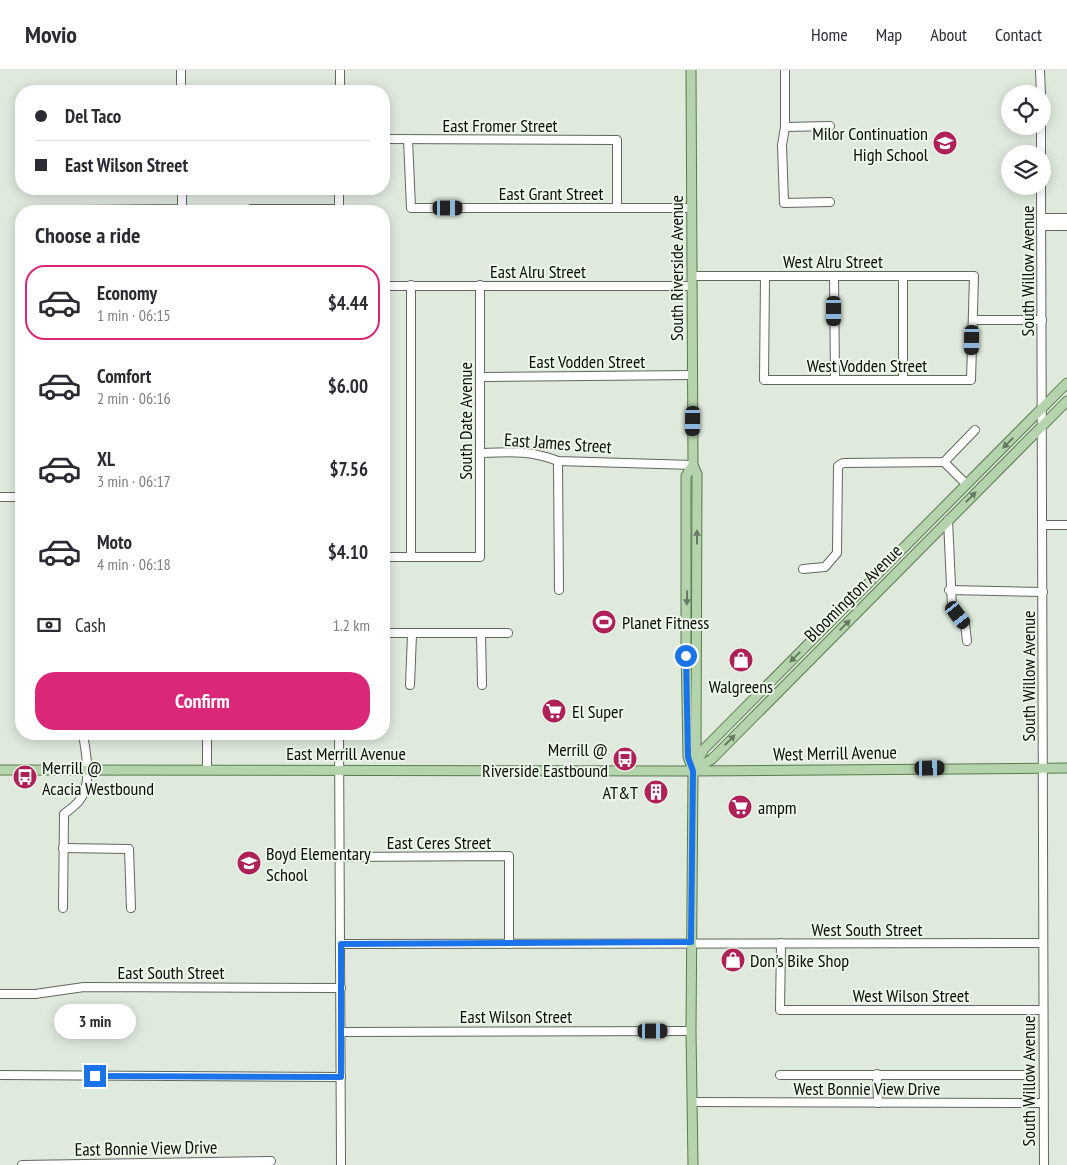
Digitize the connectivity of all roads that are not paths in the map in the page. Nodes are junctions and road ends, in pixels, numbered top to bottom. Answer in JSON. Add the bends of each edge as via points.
{"nodes":[{"id":1,"x":181,"y":70,"type":"edge"},
{"id":2,"x":340,"y":70,"type":"edge"},
{"id":3,"x":691,"y":70,"type":"edge"},
{"id":4,"x":785,"y":70,"type":"edge"},
{"id":5,"x":1040,"y":70,"type":"edge"},
{"id":6,"x":181,"y":85,"type":"edge"},
{"id":7,"x":340,"y":85,"type":"edge"},
{"id":8,"x":1041,"y":85,"type":"edge"},
{"id":9,"x":830,"y":126,"type":"dead end"},
{"id":10,"x":785,"y":127,"type":"junction"},
{"id":11,"x":390,"y":139,"type":"edge"},
{"id":12,"x":408,"y":139,"type":"junction"},
{"id":13,"x":1041,"y":195,"type":"edge"},
{"id":14,"x":830,"y":202,"type":"dead end"},
{"id":15,"x":617,"y":207,"type":"junction"},
{"id":16,"x":692,"y":208,"type":"junction"},
{"id":17,"x":1067,"y":218,"type":"edge"},
{"id":18,"x":1041,"y":222,"type":"junction"},
{"id":19,"x":1067,"y":226,"type":"edge"},
{"id":20,"x":692,"y":276,"type":"junction"},
{"id":21,"x":765,"y":276,"type":"junction"},
{"id":22,"x":834,"y":276,"type":"junction"},
{"id":23,"x":903,"y":277,"type":"junction"},
{"id":24,"x":411,"y":285,"type":"junction"},
{"id":25,"x":390,"y":286,"type":"edge"},
{"id":26,"x":480,"y":286,"type":"junction"},
{"id":27,"x":692,"y":286,"type":"junction"},
{"id":28,"x":973,"y":320,"type":"junction"},
{"id":29,"x":1042,"y":320,"type":"junction"},
{"id":30,"x":693,"y":375,"type":"junction"},
{"id":31,"x":481,"y":377,"type":"junction"},
{"id":32,"x":835,"y":380,"type":"junction"},
{"id":33,"x":903,"y":380,"type":"junction"},
{"id":34,"x":1067,"y":383,"type":"edge"},
{"id":35,"x":1067,"y":401,"type":"edge"},
{"id":36,"x":1042,"y":408,"type":"junction"},
{"id":37,"x":1042,"y":426,"type":"junction"},
{"id":38,"x":975,"y":430,"type":"dead end"},
{"id":39,"x":480,"y":453,"type":"junction"},
{"id":40,"x":558,"y":461,"type":"junction"},
{"id":41,"x":944,"y":462,"type":"junction"},
{"id":42,"x":693,"y":465,"type":"junction"},
{"id":43,"x":966,"y":484,"type":"junction"},
{"id":44,"x":0,"y":497,"type":"edge"},
{"id":45,"x":15,"y":497,"type":"edge"},
{"id":46,"x":948,"y":520,"type":"junction"},
{"id":47,"x":1044,"y":525,"type":"junction"},
{"id":48,"x":1067,"y":525,"type":"edge"},
{"id":49,"x":390,"y":557,"type":"edge"},
{"id":50,"x":411,"y":557,"type":"junction"},
{"id":51,"x":803,"y":569,"type":"dead end"},
{"id":52,"x":559,"y":590,"type":"dead end"},
{"id":53,"x":949,"y":590,"type":"junction"},
{"id":54,"x":1043,"y":592,"type":"junction"},
{"id":55,"x":390,"y":633,"type":"edge"},
{"id":56,"x":481,"y":633,"type":"junction"},
{"id":57,"x":508,"y":633,"type":"dead end"},
{"id":58,"x":412,"y":634,"type":"junction"},
{"id":59,"x":967,"y":641,"type":"dead end"},
{"id":60,"x":410,"y":685,"type":"dead end"},
{"id":61,"x":482,"y":685,"type":"dead end"},
{"id":62,"x":697,"y":734,"type":"junction"},
{"id":63,"x":719,"y":734,"type":"junction"},
{"id":64,"x":84,"y":740,"type":"edge"},
{"id":65,"x":207,"y":740,"type":"edge"},
{"id":66,"x":340,"y":740,"type":"edge"},
{"id":67,"x":1043,"y":767,"type":"junction"},
{"id":68,"x":1067,"y":768,"type":"edge"},
{"id":69,"x":207,"y":769,"type":"junction"},
{"id":70,"x":340,"y":769,"type":"junction"},
{"id":71,"x":0,"y":770,"type":"edge"},
{"id":72,"x":86,"y":770,"type":"junction"},
{"id":73,"x":693,"y":771,"type":"junction"},
{"id":74,"x":63,"y":848,"type":"junction"},
{"id":75,"x":340,"y":857,"type":"junction"},
{"id":76,"x":63,"y":908,"type":"dead end"},
{"id":77,"x":131,"y":908,"type":"dead end"},
{"id":78,"x":691,"y":942,"type":"junction"},
{"id":79,"x":781,"y":943,"type":"junction"},
{"id":80,"x":1042,"y":943,"type":"junction"},
{"id":81,"x":341,"y":944,"type":"junction"},
{"id":82,"x":509,"y":944,"type":"junction"},
{"id":83,"x":342,"y":988,"type":"junction"},
{"id":84,"x":0,"y":994,"type":"edge"},
{"id":85,"x":1042,"y":1010,"type":"junction"},
{"id":86,"x":691,"y":1031,"type":"junction"},
{"id":87,"x":341,"y":1032,"type":"junction"},
{"id":88,"x":878,"y":1074,"type":"junction"},
{"id":89,"x":780,"y":1075,"type":"dead end"},
{"id":90,"x":1025,"y":1075,"type":"dead end"},
{"id":91,"x":0,"y":1076,"type":"edge"},
{"id":92,"x":341,"y":1077,"type":"junction"},
{"id":93,"x":692,"y":1102,"type":"junction"},
{"id":94,"x":878,"y":1103,"type":"junction"},
{"id":95,"x":1043,"y":1103,"type":"junction"},
{"id":96,"x":270,"y":1160,"type":"dead end"},
{"id":97,"x":22,"y":1165,"type":"edge"},
{"id":98,"x":342,"y":1165,"type":"edge"},
{"id":99,"x":693,"y":1165,"type":"edge"},
{"id":100,"x":1044,"y":1165,"type":"edge"}],
"edges":[{"from":1,"to":6,"type":"street"},
{"from":2,"to":7,"type":"street"},
{"from":3,"to":16,"type":"main road","name":"South Riverside Avenue"},
{"from":4,"to":10,"type":"street"},
{"from":5,"to":8,"type":"street"},
{"from":9,"to":10,"type":"street"},
{"from":10,"to":14,"type":"street","via":[[782,145],[784,203]]},
{"from":11,"to":12,"type":"street","name":"East Fromer Street"},
{"from":12,"to":15,"type":"street","name":"East Grant Street","via":[[411,208]]},
{"from":12,"to":15,"type":"street","name":"East Fromer Street","via":[[617,140]]},
{"from":13,"to":18,"type":"street","name":"South Willow Avenue"},
{"from":15,"to":16,"type":"street","name":"East Grant Street"},
{"from":16,"to":20,"type":"main road","name":"South Riverside Avenue"},
{"from":17,"to":18,"type":"street"},
{"from":18,"to":19,"type":"street"},
{"from":18,"to":29,"type":"street","name":"South Willow Avenue"},
{"from":20,"to":21,"type":"street","name":"West Alru Street"},
{"from":20,"to":27,"type":"main road","name":"South Riverside Avenue"},
{"from":21,"to":22,"type":"street","name":"West Alru Street"},
{"from":21,"to":32,"type":"street","name":"West Vodden Street","via":[[764,380]]},
{"from":22,"to":23,"type":"street","name":"West Alru Street"},
{"from":22,"to":32,"type":"street"},
{"from":23,"to":28,"type":"street","name":"West Alru Street","via":[[974,276]]},
{"from":23,"to":33,"type":"street"},
{"from":24,"to":25,"type":"street","name":"East Alru Street"},
{"from":24,"to":26,"type":"street","name":"East Alru Street"},
{"from":24,"to":50,"type":"street"},
{"from":26,"to":27,"type":"street","name":"East Alru Street"},
{"from":26,"to":31,"type":"street","name":"South Date Avenue"},
{"from":27,"to":30,"type":"main road","name":"South Riverside Avenue"},
{"from":28,"to":29,"type":"street"},
{"from":28,"to":33,"type":"street","name":"West Vodden Street","via":[[971,380]]},
{"from":29,"to":36,"type":"street","name":"South Willow Avenue"},
{"from":30,"to":31,"type":"street","name":"East Vodden Street"},
{"from":30,"to":42,"type":"main road","name":"South Riverside Avenue"},
{"from":31,"to":39,"type":"street","name":"South Date Avenue"},
{"from":32,"to":33,"type":"street","name":"West Vodden Street"},
{"from":34,"to":36,"type":"main road","name":"Bloomington Avenue"},
{"from":35,"to":37,"type":"main road","name":"Bloomington Avenue"},
{"from":36,"to":37,"type":"street","name":"South Willow Avenue"},
{"from":36,"to":43,"type":"main road","name":"Bloomington Avenue","one_way":true},
{"from":46,"to":37,"type":"main road","name":"Bloomington Avenue","one_way":true},
{"from":37,"to":47,"type":"street","name":"South Willow Avenue"},
{"from":38,"to":41,"type":"street"},
{"from":39,"to":40,"type":"street","name":"East James Street","via":[[538,453]]},
{"from":39,"to":50,"type":"street","name":"South Date Avenue","via":[[480,557]]},
{"from":40,"to":42,"type":"street","name":"East James Street"},
{"from":40,"to":52,"type":"street"},
{"from":41,"to":43,"type":"street"},
{"from":41,"to":51,"type":"street","via":[[884,461],[838,466],[835,557],[822,569]]},
{"from":62,"to":42,"type":"main road","name":"South Riverside Avenue","one_way":true,"via":[[697,474]]},
{"from":42,"to":73,"type":"main road","name":"South Riverside Avenue","one_way":true,"via":[[686,476],[688,757]]},
{"from":43,"to":63,"type":"main road","name":"Bloomington Avenue","one_way":true},
{"from":44,"to":45,"type":"street"},
{"from":46,"to":53,"type":"street"},
{"from":73,"to":46,"type":"main road","name":"Bloomington Avenue","one_way":true,"via":[[712,759]]},
{"from":47,"to":48,"type":"street"},
{"from":47,"to":54,"type":"street","name":"South Willow Avenue"},
{"from":49,"to":50,"type":"street"},
{"from":53,"to":54,"type":"street"},
{"from":53,"to":59,"type":"street","via":[[952,607],[965,624]]},
{"from":54,"to":67,"type":"street","name":"South Willow Avenue"},
{"from":55,"to":58,"type":"street"},
{"from":56,"to":57,"type":"street"},
{"from":56,"to":58,"type":"street"},
{"from":56,"to":61,"type":"street"},
{"from":58,"to":60,"type":"street"},
{"from":62,"to":63,"type":"main road","via":[[704,738]]},
{"from":62,"to":73,"type":"main road","name":"South Riverside Avenue"},
{"from":63,"to":73,"type":"main road","name":"Bloomington Avenue","via":[[704,748]]},
{"from":64,"to":72,"type":"street"},
{"from":65,"to":69,"type":"street"},
{"from":66,"to":70,"type":"street"},
{"from":67,"to":68,"type":"main road","name":"West Merrill Avenue"},
{"from":67,"to":73,"type":"main road","name":"West Merrill Avenue"},
{"from":67,"to":80,"type":"street","name":"South Willow Avenue"},
{"from":69,"to":70,"type":"main road","name":"East Merrill Avenue"},
{"from":69,"to":72,"type":"main road","name":"East Merrill Avenue"},
{"from":70,"to":73,"type":"main road","name":"East Merrill Avenue"},
{"from":70,"to":75,"type":"street"},
{"from":71,"to":72,"type":"main road","name":"East Merrill Avenue"},
{"from":72,"to":74,"type":"street","via":[[86,788],[79,801],[64,814]]},
{"from":73,"to":78,"type":"main road","name":"South Riverside Avenue"},
{"from":74,"to":76,"type":"street"},
{"from":74,"to":77,"type":"street","via":[[129,850]]},
{"from":75,"to":81,"type":"street"},
{"from":75,"to":82,"type":"street","name":"East Ceres Street","via":[[509,856]]},
{"from":78,"to":79,"type":"street","name":"West South Street"},
{"from":78,"to":82,"type":"street"},
{"from":78,"to":86,"type":"main road","name":"South Riverside Avenue"},
{"from":79,"to":80,"type":"street","name":"West South Street"},
{"from":79,"to":85,"type":"street","name":"West Wilson Street","via":[[780,1010]]},
{"from":80,"to":85,"type":"street","name":"South Willow Avenue"},
{"from":81,"to":82,"type":"street"},
{"from":81,"to":83,"type":"street"},
{"from":83,"to":84,"type":"street","name":"East South Street","via":[[84,987],[35,994]]},
{"from":83,"to":87,"type":"street"},
{"from":85,"to":95,"type":"street","name":"South Willow Avenue"},
{"from":86,"to":87,"type":"street","name":"East Wilson Street"},
{"from":86,"to":93,"type":"main road","name":"South Riverside Avenue"},
{"from":87,"to":92,"type":"street"},
{"from":88,"to":89,"type":"street"},
{"from":88,"to":90,"type":"street"},
{"from":88,"to":94,"type":"street"},
{"from":91,"to":92,"type":"street"},
{"from":92,"to":98,"type":"street"},
{"from":93,"to":94,"type":"street","name":"West Bonnie View Drive"},
{"from":93,"to":99,"type":"main road","name":"South Riverside Avenue"},
{"from":94,"to":95,"type":"street","name":"West Bonnie View Drive"},
{"from":95,"to":100,"type":"street","name":"South Willow Avenue"},
{"from":96,"to":97,"type":"street","name":"East Bonnie View Drive"}]}
